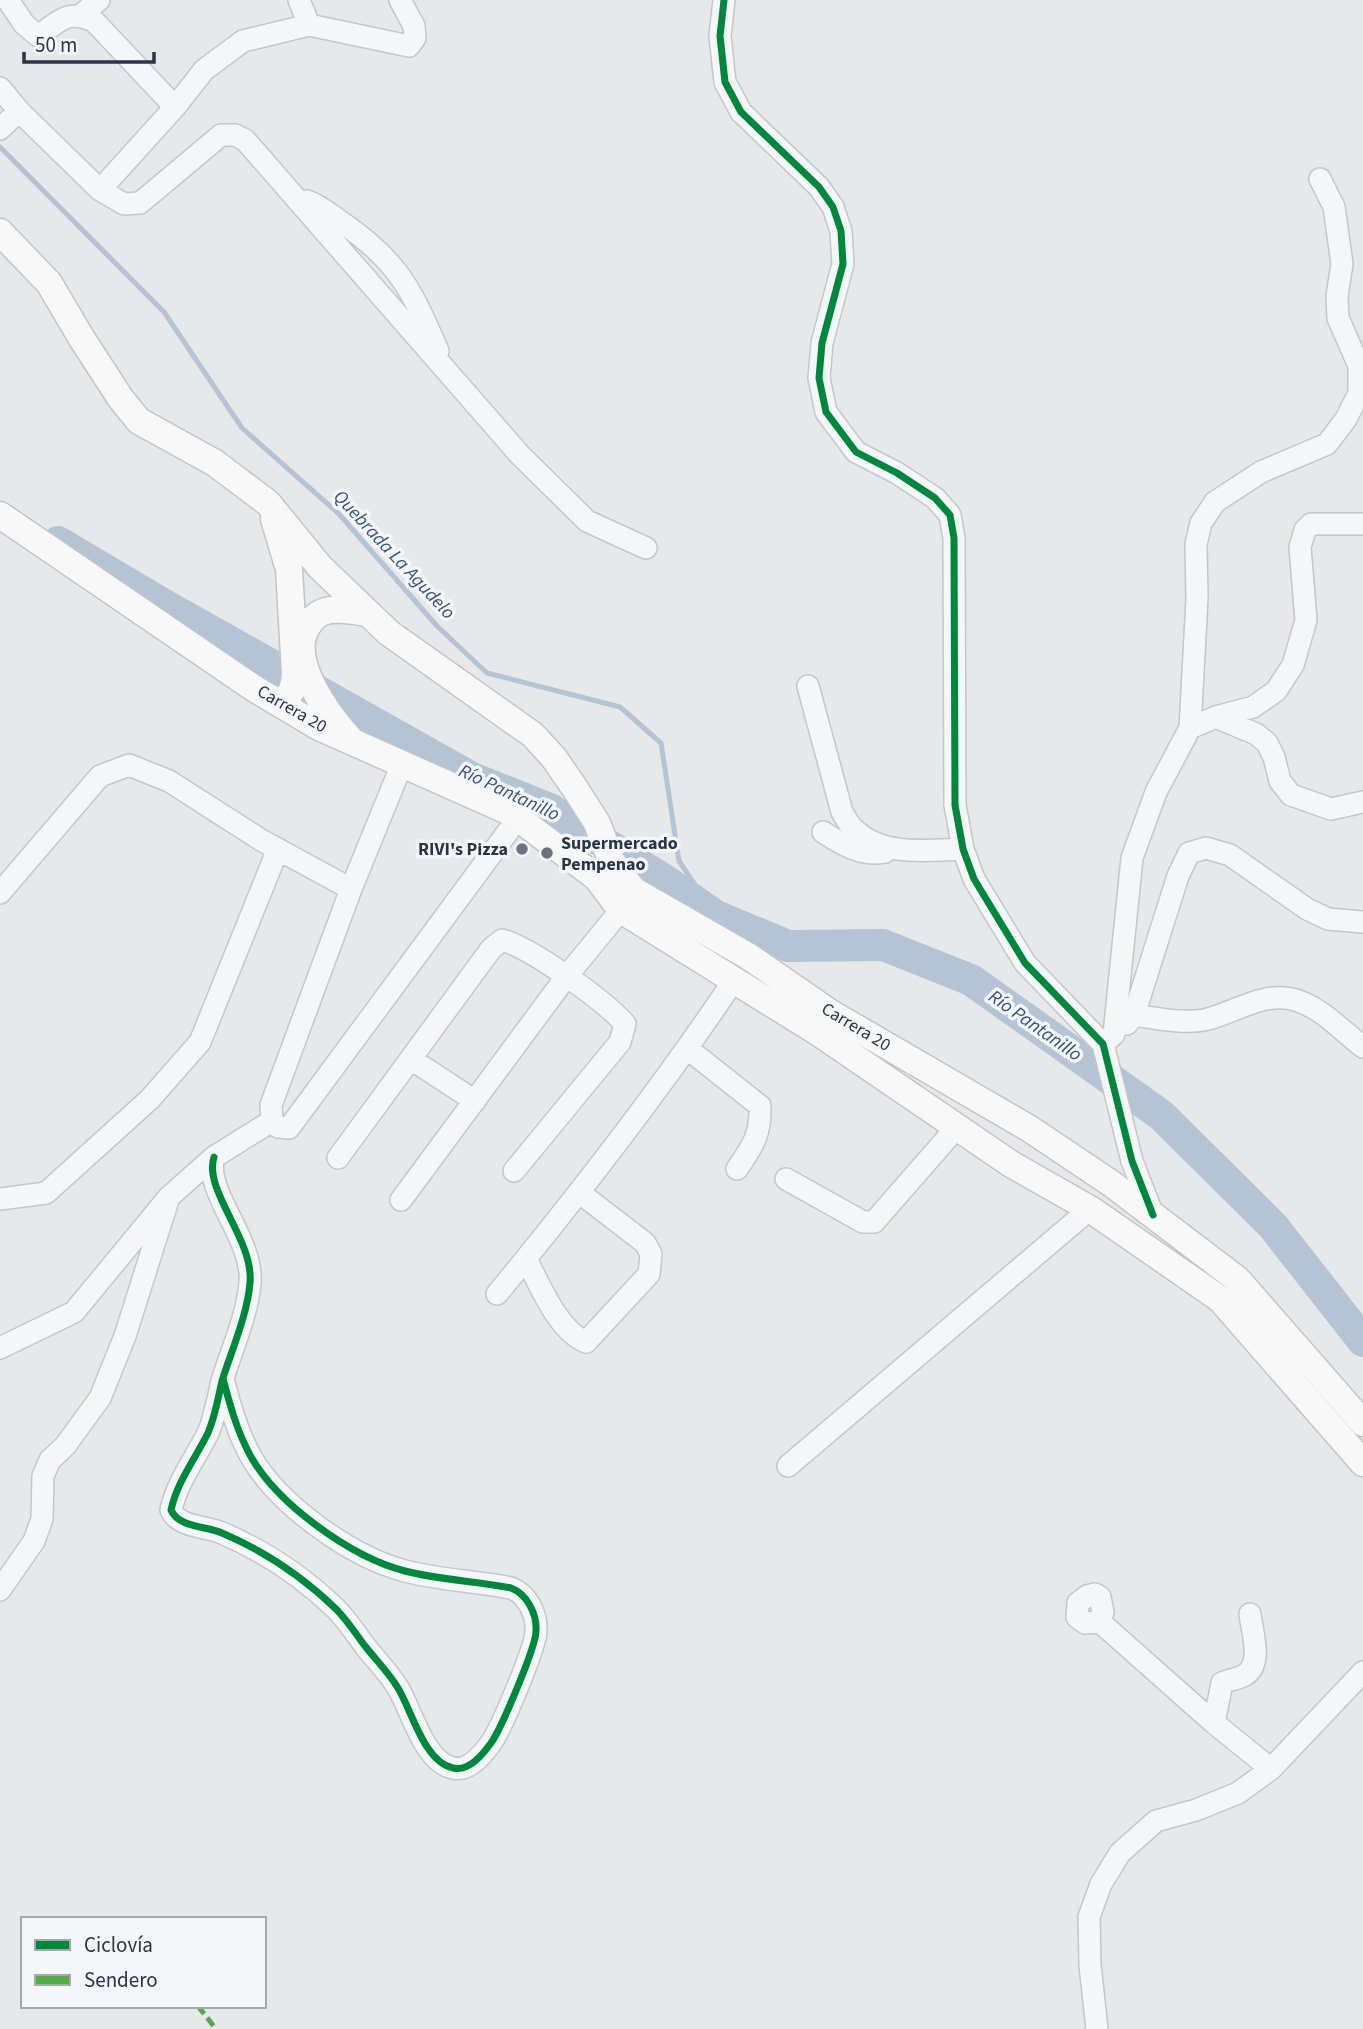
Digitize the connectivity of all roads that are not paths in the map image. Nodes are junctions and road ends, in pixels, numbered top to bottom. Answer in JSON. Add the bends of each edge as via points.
{"nodes":[{"id":1,"x":8,"y":0,"type":"edge"},
{"id":2,"x":99,"y":0,"type":"edge"},
{"id":3,"x":299,"y":0,"type":"edge"},
{"id":4,"x":400,"y":0,"type":"edge"},
{"id":5,"x":724,"y":0,"type":"edge"},
{"id":6,"x":80,"y":15,"type":"junction"},
{"id":7,"x":309,"y":25,"type":"junction"},
{"id":8,"x":0,"y":88,"type":"edge"},
{"id":9,"x":175,"y":107,"type":"junction"},
{"id":10,"x":19,"y":111,"type":"junction"},
{"id":11,"x":0,"y":129,"type":"edge"},
{"id":12,"x":1320,"y":179,"type":"dead end"},
{"id":13,"x":100,"y":190,"type":"junction"},
{"id":14,"x":295,"y":197,"type":"junction"},
{"id":15,"x":0,"y":232,"type":"edge"},
{"id":16,"x":445,"y":369,"type":"junction"},
{"id":17,"x":268,"y":503,"type":"junction"},
{"id":18,"x":0,"y":515,"type":"edge"},
{"id":19,"x":1363,"y":524,"type":"edge"},
{"id":20,"x":646,"y":548,"type":"dead end"},
{"id":21,"x":367,"y":612,"type":"junction"},
{"id":22,"x":308,"y":684,"type":"junction"},
{"id":23,"x":808,"y":686,"type":"dead end"},
{"id":24,"x":278,"y":702,"type":"junction"},
{"id":25,"x":1216,"y":717,"type":"junction"},
{"id":26,"x":1190,"y":728,"type":"junction"},
{"id":27,"x":354,"y":743,"type":"junction"},
{"id":28,"x":402,"y":764,"type":"junction"},
{"id":29,"x":1363,"y":802,"type":"edge"},
{"id":30,"x":517,"y":818,"type":"junction"},
{"id":31,"x":823,"y":832,"type":"dead end"},
{"id":32,"x":278,"y":849,"type":"junction"},
{"id":33,"x":963,"y":849,"type":"junction"},
{"id":34,"x":897,"y":850,"type":"junction"},
{"id":35,"x":604,"y":870,"type":"junction"},
{"id":36,"x":351,"y":889,"type":"junction"},
{"id":37,"x":0,"y":893,"type":"edge"},
{"id":38,"x":627,"y":900,"type":"junction"},
{"id":39,"x":1363,"y":922,"type":"edge"},
{"id":40,"x":566,"y":977,"type":"junction"},
{"id":41,"x":734,"y":980,"type":"junction"},
{"id":42,"x":1134,"y":1015,"type":"junction"},
{"id":43,"x":1108,"y":1045,"type":"junction"},
{"id":44,"x":1363,"y":1047,"type":"edge"},
{"id":45,"x":688,"y":1049,"type":"junction"},
{"id":46,"x":411,"y":1059,"type":"junction"},
{"id":47,"x":475,"y":1101,"type":"junction"},
{"id":48,"x":272,"y":1121,"type":"junction"},
{"id":49,"x":957,"y":1127,"type":"junction"},
{"id":50,"x":215,"y":1157,"type":"junction"},
{"id":51,"x":338,"y":1158,"type":"dead end"},
{"id":52,"x":737,"y":1169,"type":"dead end"},
{"id":53,"x":514,"y":1171,"type":"dead end"},
{"id":54,"x":786,"y":1179,"type":"dead end"},
{"id":55,"x":580,"y":1193,"type":"junction"},
{"id":56,"x":169,"y":1196,"type":"junction"},
{"id":57,"x":0,"y":1199,"type":"edge"},
{"id":58,"x":401,"y":1200,"type":"dead end"},
{"id":59,"x":1090,"y":1209,"type":"junction"},
{"id":60,"x":1153,"y":1215,"type":"junction"},
{"id":61,"x":526,"y":1259,"type":"junction"},
{"id":62,"x":497,"y":1294,"type":"dead end"},
{"id":63,"x":0,"y":1348,"type":"edge"},
{"id":64,"x":223,"y":1379,"type":"junction"},
{"id":65,"x":1363,"y":1423,"type":"edge"},
{"id":66,"x":1363,"y":1463,"type":"edge"},
{"id":67,"x":788,"y":1466,"type":"dead end"},
{"id":68,"x":0,"y":1590,"type":"edge"},
{"id":69,"x":1250,"y":1614,"type":"dead end"},
{"id":70,"x":1100,"y":1622,"type":"dead end"},
{"id":71,"x":1363,"y":1672,"type":"edge"},
{"id":72,"x":1214,"y":1723,"type":"junction"},
{"id":73,"x":1272,"y":1769,"type":"junction"},
{"id":74,"x":1097,"y":2029,"type":"edge"}],
"edges":[{"from":1,"to":6,"type":"street","via":[[38,36],[69,15]]},
{"from":2,"to":6,"type":"street"},
{"from":3,"to":7,"type":"street"},
{"from":4,"to":7,"type":"street","via":[[414,26],[410,46]]},
{"from":5,"to":33,"type":"street","via":[[720,36],[725,82],[741,113],[819,187],[833,207],[841,231],[843,264],[822,343],[819,378],[826,412],[856,452],[935,498],[950,515],[954,538],[955,805]]},
{"from":6,"to":9,"type":"street","via":[[94,21]]},
{"from":7,"to":9,"type":"street","via":[[243,41],[204,70]]},
{"from":8,"to":10,"type":"street"},
{"from":9,"to":13,"type":"street"},
{"from":10,"to":11,"type":"street"},
{"from":10,"to":13,"type":"street"},
{"from":12,"to":26,"type":"street","via":[[1334,207],[1342,264],[1338,318],[1359,366],[1359,393],[1327,444],[1261,472],[1215,502],[1201,523],[1196,544]]},
{"from":13,"to":14,"type":"street","via":[[124,204],[140,203],[221,135],[235,135],[246,140]]},
{"from":14,"to":16,"type":"street"},
{"from":14,"to":16,"type":"street","via":[[313,203],[371,242],[394,266],[414,296]]},
{"from":15,"to":17,"type":"main road","via":[[49,283],[139,421],[215,463]]},
{"from":16,"to":20,"type":"street","via":[[520,455],[587,521]]},
{"from":17,"to":21,"type":"main road","via":[[320,567]]},
{"from":17,"to":22,"type":"main road","via":[[289,569]]},
{"from":18,"to":24,"type":"main road","name":"Carrera 20"},
{"from":19,"to":25,"type":"street","via":[[1311,524],[1305,530],[1300,547],[1306,620],[1293,664],[1276,691],[1253,707]]},
{"from":21,"to":22,"type":"main road","via":[[324,611],[312,618],[304,632],[302,652]]},
{"from":21,"to":35,"type":"main road","via":[[533,735],[597,823]]},
{"from":22,"to":24,"type":"main road"},
{"from":22,"to":27,"type":"main road"},
{"from":23,"to":34,"type":"street","via":[[842,812],[861,835]]},
{"from":24,"to":27,"type":"main road","name":"Carrera 20"},
{"from":25,"to":26,"type":"street"},
{"from":25,"to":29,"type":"street","via":[[1266,743],[1280,781],[1292,795],[1331,809]]},
{"from":26,"to":43,"type":"street","via":[[1156,792],[1132,858]]},
{"from":27,"to":28,"type":"main road","name":"Carrera 20"},
{"from":28,"to":30,"type":"main road","name":"Carrera 20"},
{"from":28,"to":36,"type":"street"},
{"from":30,"to":35,"type":"main road","name":"Carrera 20"},
{"from":30,"to":48,"type":"street","via":[[289,1128]]},
{"from":31,"to":34,"type":"street","via":[[874,855]]},
{"from":32,"to":36,"type":"street"},
{"from":32,"to":37,"type":"street","via":[[169,781],[128,765],[100,776]]},
{"from":32,"to":57,"type":"street","via":[[200,1042],[150,1099],[46,1193]]},
{"from":33,"to":34,"type":"street"},
{"from":33,"to":43,"type":"street","via":[[974,879],[1026,963]]},
{"from":35,"to":38,"type":"main road","name":"Carrera 20"},
{"from":36,"to":48,"type":"street","via":[[271,1105]]},
{"from":38,"to":40,"type":"street"},
{"from":38,"to":41,"type":"main road","name":"Carrera 20"},
{"from":38,"to":60,"type":"main road","name":"Carrera 20","via":[[748,956],[829,1012],[1030,1129]]},
{"from":39,"to":42,"type":"street","via":[[1328,919],[1307,909],[1230,855],[1206,848],[1189,853]]},
{"from":40,"to":46,"type":"street","via":[[516,944],[502,940]]},
{"from":40,"to":47,"type":"street"},
{"from":40,"to":53,"type":"street","via":[[625,1024],[620,1042]]},
{"from":41,"to":45,"type":"street"},
{"from":41,"to":49,"type":"main road","name":"Carrera 20"},
{"from":42,"to":43,"type":"street"},
{"from":42,"to":44,"type":"street","via":[[1203,1020],[1265,999],[1290,999],[1315,1008]]},
{"from":43,"to":60,"type":"street","via":[[1132,1161]]},
{"from":45,"to":52,"type":"street","via":[[760,1106],[761,1124],[754,1144]]},
{"from":45,"to":55,"type":"street"},
{"from":46,"to":47,"type":"street"},
{"from":46,"to":51,"type":"street"},
{"from":47,"to":58,"type":"street"},
{"from":48,"to":50,"type":"street"},
{"from":49,"to":54,"type":"street","via":[[874,1222],[863,1222]]},
{"from":49,"to":59,"type":"main road","name":"Carrera 20"},
{"from":50,"to":56,"type":"street"},
{"from":50,"to":64,"type":"street","via":[[212,1165],[219,1194],[248,1257],[250,1283]]},
{"from":55,"to":61,"type":"street"},
{"from":55,"to":61,"type":"street","via":[[645,1243],[651,1254],[649,1275],[586,1342],[575,1338],[561,1322]]},
{"from":56,"to":63,"type":"street","via":[[74,1312]]},
{"from":56,"to":68,"type":"street","via":[[125,1336],[100,1398],[50,1460],[43,1476],[42,1519],[34,1541]]},
{"from":59,"to":66,"type":"main road","name":"Carrera 20","via":[[1220,1299]]},
{"from":59,"to":67,"type":"street"},
{"from":60,"to":65,"type":"main road","name":"Carrera 20","via":[[1237,1279]]},
{"from":61,"to":62,"type":"street"},
{"from":64,"to":64,"type":"street","via":[[209,1430],[174,1497],[174,1516],[255,1548],[309,1583],[339,1612],[398,1688],[431,1753],[440,1763],[466,1768],[492,1742],[530,1656],[536,1630],[529,1605],[511,1588],[405,1571],[318,1527],[295,1510],[250,1456]]},
{"from":69,"to":72,"type":"street","via":[[1254,1667],[1222,1683]]},
{"from":70,"to":72,"type":"street"},
{"from":71,"to":73,"type":"street"},
{"from":72,"to":73,"type":"street"},
{"from":73,"to":74,"type":"street","via":[[1238,1793],[1156,1821],[1120,1853],[1101,1884],[1089,1917]]}]}
